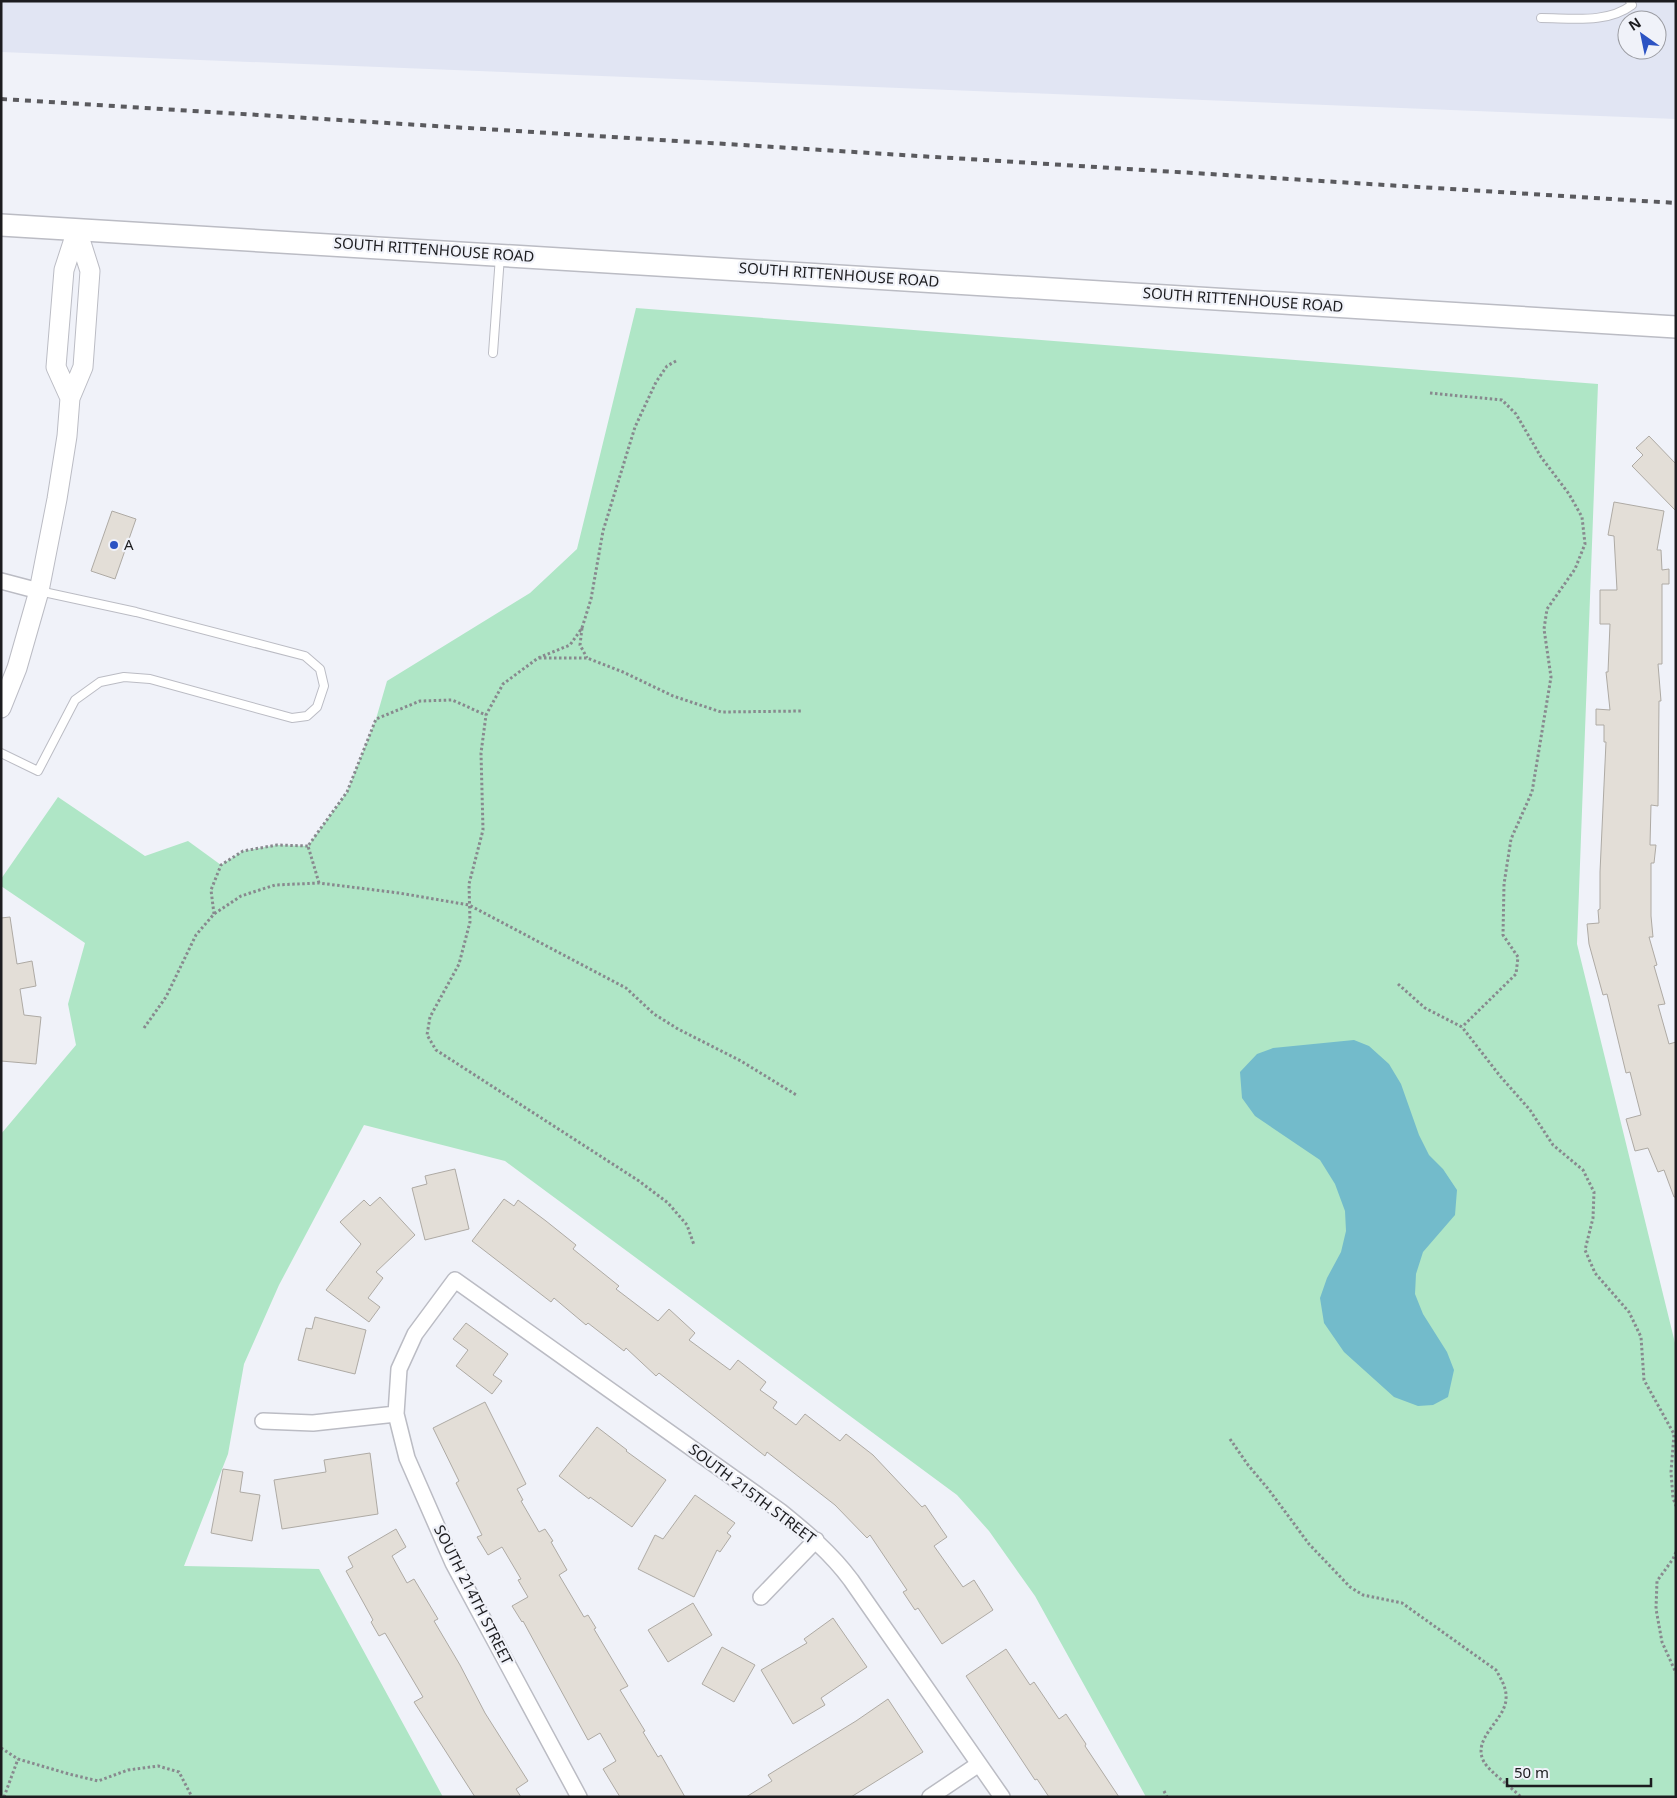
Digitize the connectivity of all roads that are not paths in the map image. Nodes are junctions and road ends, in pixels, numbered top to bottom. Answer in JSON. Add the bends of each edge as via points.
{"nodes":[{"id":1,"x":1630,"y":1,"type":"edge"},
{"id":2,"x":1541,"y":18,"type":"dead end"},
{"id":3,"x":1,"y":225,"type":"edge"},
{"id":4,"x":77,"y":230,"type":"junction"},
{"id":5,"x":500,"y":254,"type":"junction"},
{"id":6,"x":1676,"y":327,"type":"edge"},
{"id":7,"x":493,"y":354,"type":"dead end"},
{"id":8,"x":70,"y":398,"type":"junction"},
{"id":9,"x":1,"y":582,"type":"edge"},
{"id":10,"x":39,"y":591,"type":"junction"},
{"id":11,"x":1,"y":708,"type":"edge"},
{"id":12,"x":1,"y":753,"type":"edge"},
{"id":13,"x":455,"y":1280,"type":"joint"},
{"id":14,"x":396,"y":1414,"type":"junction"},
{"id":15,"x":263,"y":1421,"type":"dead end"},
{"id":16,"x":816,"y":1540,"type":"junction"},
{"id":17,"x":761,"y":1597,"type":"dead end"},
{"id":18,"x":979,"y":1764,"type":"junction"},
{"id":19,"x":579,"y":1797,"type":"edge"},
{"id":20,"x":930,"y":1797,"type":"edge"},
{"id":21,"x":1002,"y":1797,"type":"edge"}],
"edges":[{"from":1,"to":2,"type":"lane","via":[[1632,6],[1623,12],[1602,18]]},
{"from":3,"to":4,"type":"main road","name":"SOUTH RITTENHOUSE ROAD"},
{"from":4,"to":5,"type":"main road","name":"SOUTH RITTENHOUSE ROAD"},
{"from":4,"to":8,"type":"street","via":[[90,271],[83,367]]},
{"from":4,"to":8,"type":"street","via":[[64,270],[56,367]]},
{"from":5,"to":6,"type":"main road","name":"SOUTH RITTENHOUSE ROAD"},
{"from":5,"to":7,"type":"lane"},
{"from":8,"to":10,"type":"street","via":[[58,490]]},
{"from":9,"to":10,"type":"street"},
{"from":10,"to":11,"type":"street","via":[[17,668]]},
{"from":10,"to":12,"type":"lane","via":[[136,612],[304,656],[320,669],[324,686],[317,707],[307,716],[292,718],[150,678],[124,677],[100,682],[75,700],[38,771]]},
{"from":13,"to":14,"type":"street","name":"SOUTH 214TH STREET","via":[[415,1334],[399,1369]]},
{"from":13,"to":16,"type":"street","name":"SOUTH 215TH STREET"},
{"from":14,"to":15,"type":"street","via":[[313,1423]]},
{"from":14,"to":19,"type":"street","name":"SOUTH 214TH STREET","via":[[407,1458],[453,1563]]},
{"from":16,"to":17,"type":"street"},
{"from":16,"to":18,"type":"street","name":"SOUTH 215TH STREET","via":[[852,1580]]},
{"from":18,"to":20,"type":"street"},
{"from":18,"to":21,"type":"street","name":"SOUTH 215TH STREET"}]}
